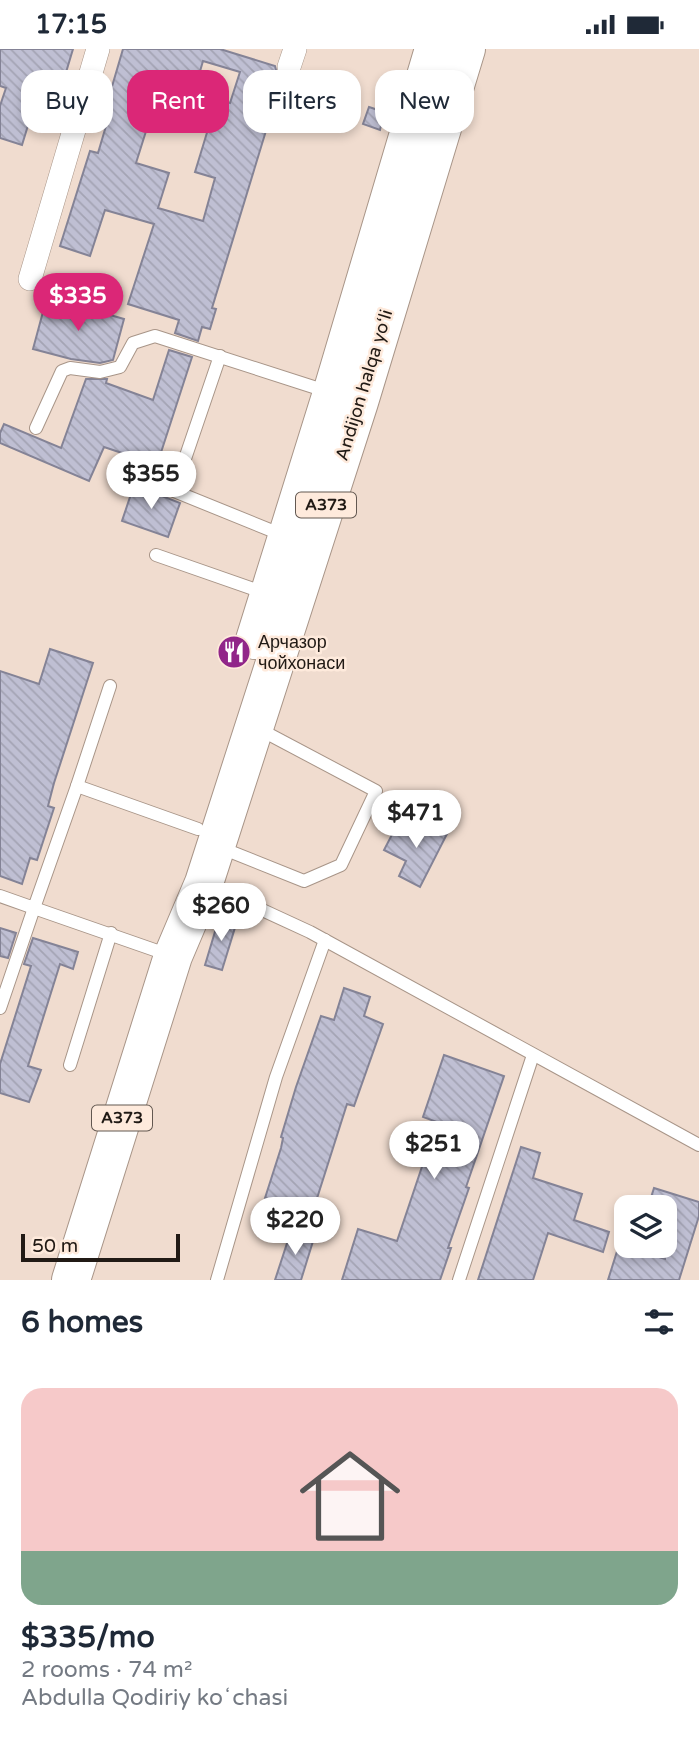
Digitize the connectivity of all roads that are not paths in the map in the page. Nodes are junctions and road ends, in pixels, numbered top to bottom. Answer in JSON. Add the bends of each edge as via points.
{"nodes":[{"id":1,"x":98,"y":49,"type":"edge"},
{"id":2,"x":434,"y":49,"type":"edge"},
{"id":3,"x":466,"y":49,"type":"edge"},
{"id":4,"x":30,"y":279,"type":"dead end"},
{"id":5,"x":220,"y":356,"type":"junction"},
{"id":6,"x":332,"y":393,"type":"junction"},
{"id":7,"x":36,"y":428,"type":"dead end"},
{"id":8,"x":286,"y":537,"type":"junction"},
{"id":9,"x":156,"y":555,"type":"dead end"},
{"id":10,"x":269,"y":594,"type":"junction"},
{"id":11,"x":110,"y":686,"type":"dead end"},
{"id":12,"x":254,"y":727,"type":"junction"},
{"id":13,"x":77,"y":786,"type":"junction"},
{"id":14,"x":207,"y":838,"type":"junction"},
{"id":15,"x":204,"y":883,"type":"junction"},
{"id":16,"x":0,"y":896,"type":"edge"},
{"id":17,"x":34,"y":908,"type":"junction"},
{"id":18,"x":111,"y":933,"type":"junction"},
{"id":19,"x":325,"y":940,"type":"junction"},
{"id":20,"x":173,"y":956,"type":"junction"},
{"id":21,"x":0,"y":1008,"type":"edge"},
{"id":22,"x":533,"y":1055,"type":"junction"},
{"id":23,"x":70,"y":1065,"type":"dead end"},
{"id":24,"x":699,"y":1145,"type":"edge"},
{"id":25,"x":71,"y":1280,"type":"edge"},
{"id":26,"x":217,"y":1280,"type":"edge"},
{"id":27,"x":459,"y":1280,"type":"edge"}],
"edges":[{"from":1,"to":4,"type":"street"},
{"from":2,"to":6,"type":"highway","name":"Andijon halqa yo‘li","number":"A373"},
{"from":3,"to":12,"type":"highway","name":"Andijon halqa yo‘li","number":"A373"},
{"from":5,"to":6,"type":"lane"},
{"from":5,"to":7,"type":"lane","via":[[155,336],[134,343],[120,367],[100,372],[62,371]]},
{"from":5,"to":8,"type":"lane","via":[[174,491]]},
{"from":6,"to":8,"type":"highway","name":"Andijon halqa yo‘li","number":"A373"},
{"from":8,"to":10,"type":"highway","name":"Andijon halqa yo‘li","number":"A373"},
{"from":9,"to":10,"type":"lane"},
{"from":10,"to":14,"type":"highway","name":"Andijon halqa yo‘li","number":"A373"},
{"from":11,"to":13,"type":"lane"},
{"from":12,"to":14,"type":"highway","name":"Andijon halqa yo‘li","number":"A373"},
{"from":12,"to":14,"type":"lane","via":[[376,791],[341,865],[304,881]]},
{"from":13,"to":14,"type":"lane"},
{"from":13,"to":17,"type":"lane"},
{"from":14,"to":15,"type":"highway","name":"Andijon halqa yo‘li","number":"A373"},
{"from":14,"to":20,"type":"highway","name":"Andijon halqa yo‘li","number":"A373","via":[[184,875]]},
{"from":15,"to":19,"type":"lane"},
{"from":15,"to":20,"type":"highway","name":"Andijon halqa yo‘li","number":"A373"},
{"from":16,"to":17,"type":"lane"},
{"from":17,"to":18,"type":"lane"},
{"from":17,"to":21,"type":"lane"},
{"from":18,"to":20,"type":"lane"},
{"from":18,"to":23,"type":"lane"},
{"from":19,"to":22,"type":"lane"},
{"from":19,"to":26,"type":"lane","via":[[276,1077]]},
{"from":20,"to":25,"type":"highway","name":"Andijon halqa yo‘li","number":"A373"},
{"from":22,"to":24,"type":"lane"},
{"from":22,"to":27,"type":"lane"}]}
